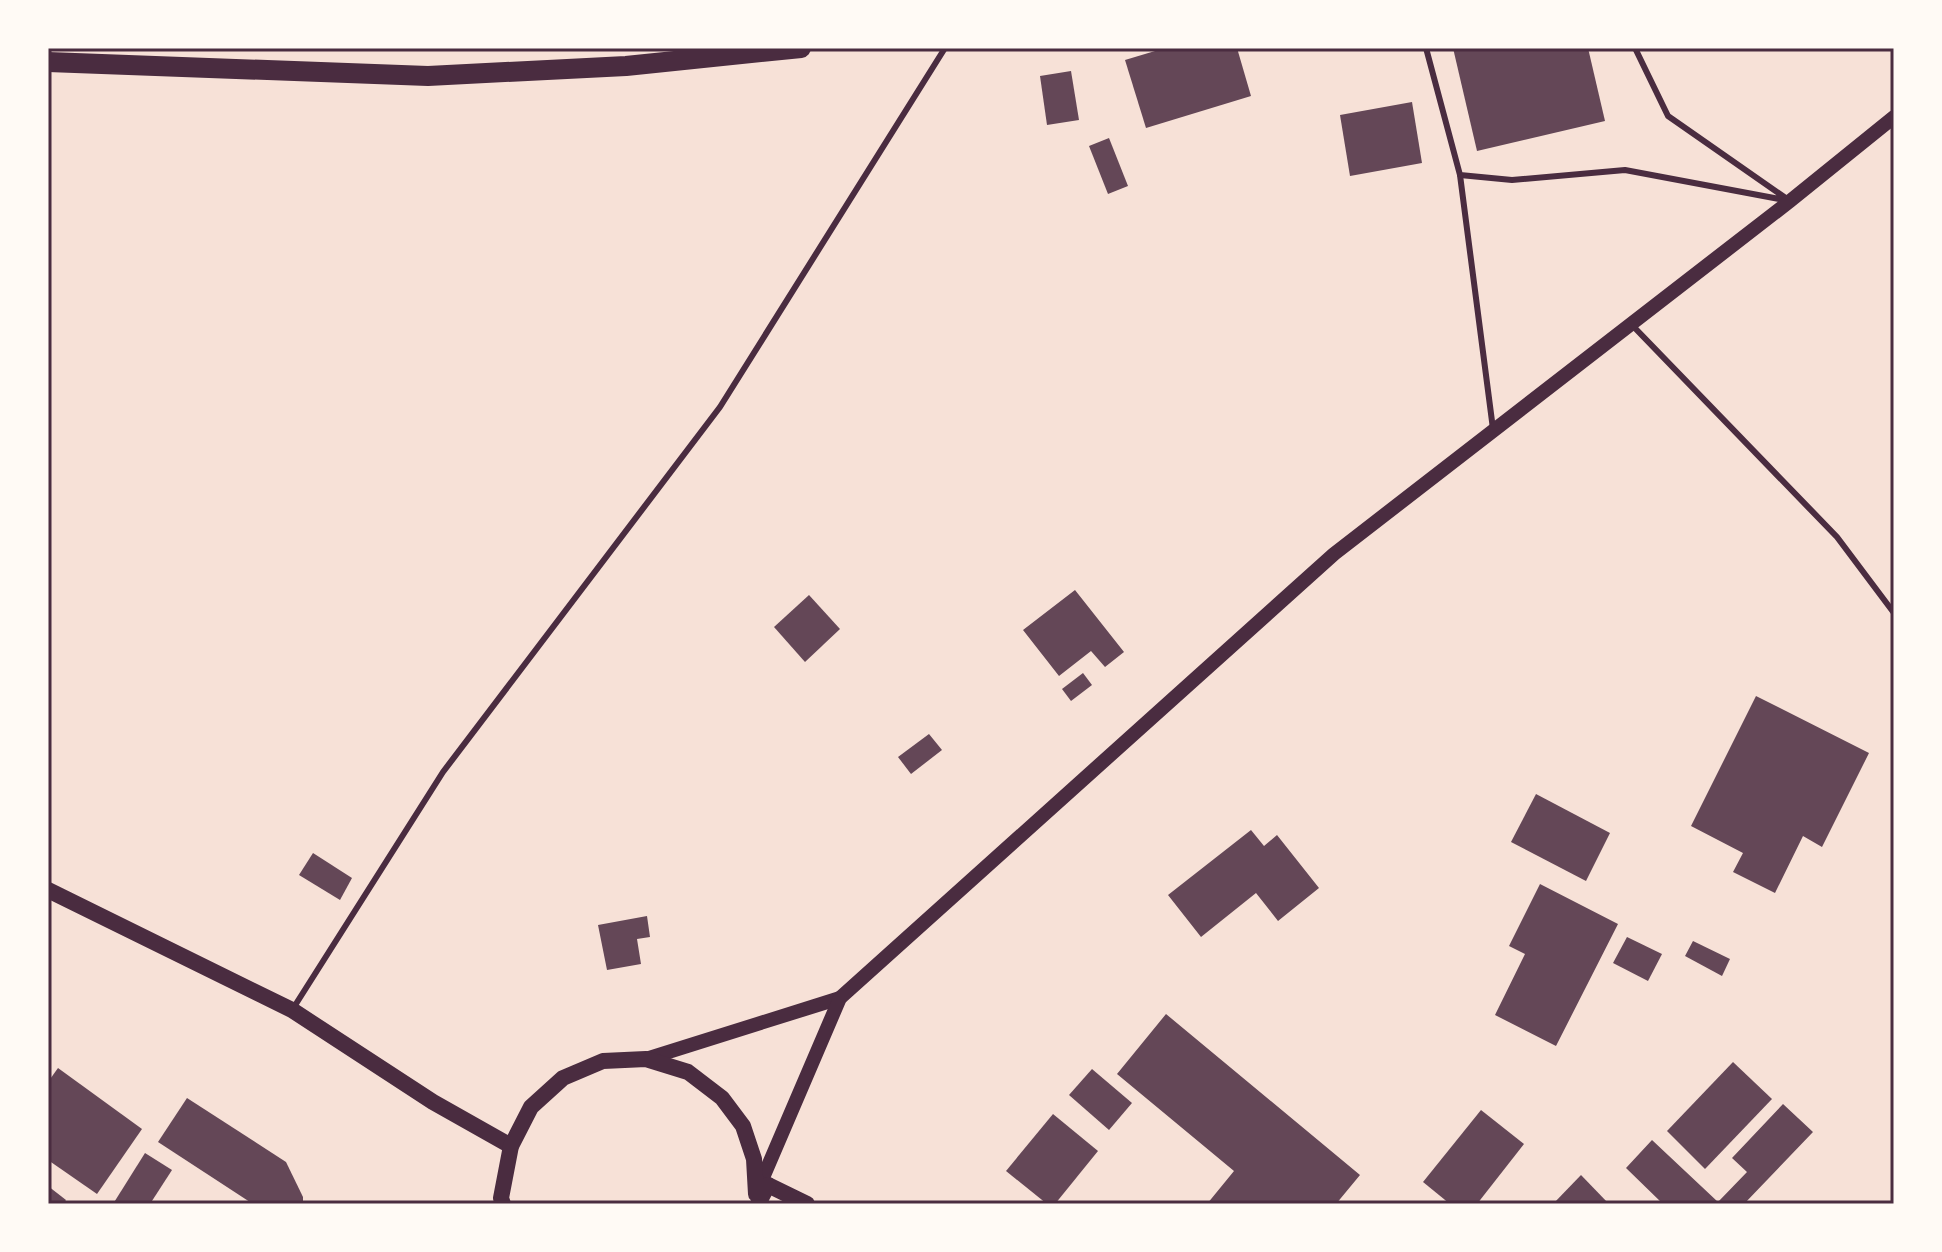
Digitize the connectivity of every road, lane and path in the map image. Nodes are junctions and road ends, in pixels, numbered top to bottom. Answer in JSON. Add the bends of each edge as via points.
{"nodes":[{"id":1,"x":801,"y":48,"type":"edge"},
{"id":2,"x":945,"y":48,"type":"edge"},
{"id":3,"x":1426,"y":48,"type":"edge"},
{"id":4,"x":1635,"y":48,"type":"edge"},
{"id":5,"x":48,"y":62,"type":"edge"},
{"id":6,"x":1894,"y":117,"type":"edge"},
{"id":7,"x":1460,"y":175,"type":"junction"},
{"id":8,"x":1790,"y":201,"type":"junction"},
{"id":9,"x":1631,"y":324,"type":"junction"},
{"id":10,"x":1493,"y":431,"type":"junction"},
{"id":11,"x":1894,"y":613,"type":"edge"},
{"id":12,"x":48,"y":890,"type":"edge"},
{"id":13,"x":840,"y":998,"type":"junction"},
{"id":14,"x":292,"y":1010,"type":"junction"},
{"id":15,"x":646,"y":1059,"type":"junction"},
{"id":16,"x":511,"y":1146,"type":"junction"},
{"id":17,"x":761,"y":1194,"type":"edge"},
{"id":18,"x":500,"y":1202,"type":"edge"},
{"id":19,"x":807,"y":1204,"type":"edge"}],
"edges":[{"from":1,"to":5,"type":"main road","via":[[626,66],[428,76]]},
{"from":2,"to":14,"type":"lane","via":[[720,407],[443,772]]},
{"from":3,"to":7,"type":"lane"},
{"from":4,"to":8,"type":"lane","via":[[1668,116]]},
{"from":6,"to":8,"type":"street"},
{"from":7,"to":8,"type":"lane","via":[[1512,180],[1625,170]]},
{"from":7,"to":10,"type":"lane"},
{"from":8,"to":9,"type":"street"},
{"from":9,"to":10,"type":"street"},
{"from":9,"to":11,"type":"lane","via":[[1837,537]]},
{"from":10,"to":13,"type":"street","via":[[1334,554]]},
{"from":12,"to":14,"type":"main road"},
{"from":13,"to":15,"type":"street"},
{"from":13,"to":17,"type":"street"},
{"from":14,"to":16,"type":"main road"},
{"from":15,"to":16,"type":"main road","via":[[603,1061],[563,1078],[531,1107]]},
{"from":15,"to":17,"type":"main road","via":[[688,1072],[722,1098],[743,1126]]},
{"from":16,"to":18,"type":"main road"},
{"from":17,"to":19,"type":"main road"}]}
